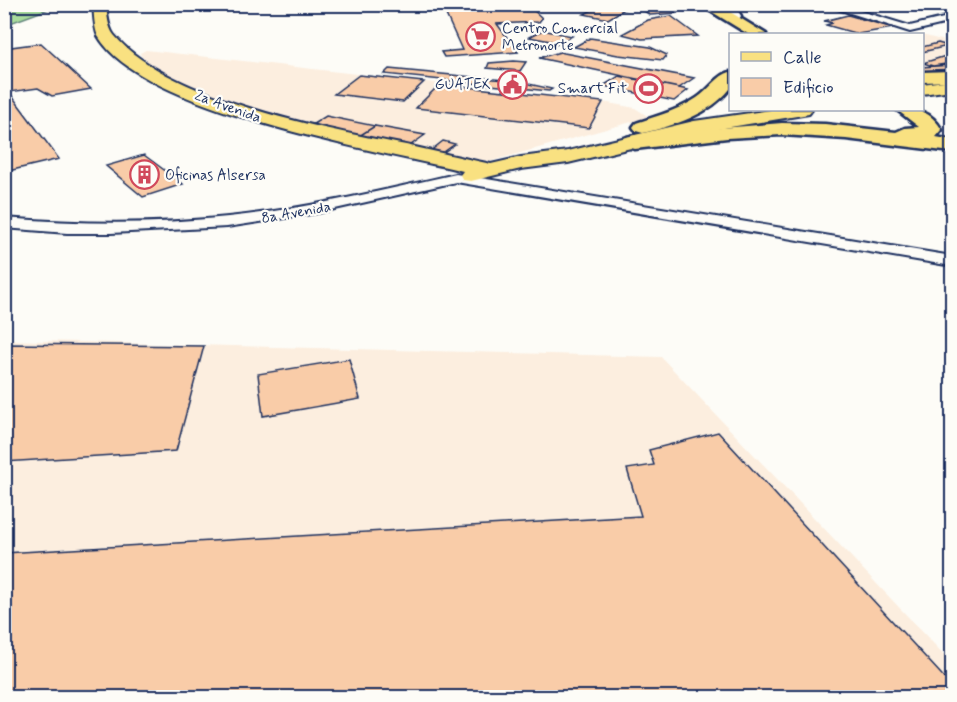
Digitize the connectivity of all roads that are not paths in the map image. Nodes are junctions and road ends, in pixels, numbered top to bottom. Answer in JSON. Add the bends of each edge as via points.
{"nodes":[{"id":1,"x":99,"y":4,"type":"edge"},
{"id":2,"x":692,"y":4,"type":"edge"},
{"id":3,"x":706,"y":4,"type":"edge"},
{"id":4,"x":718,"y":4,"type":"edge"},
{"id":5,"x":728,"y":4,"type":"edge"},
{"id":6,"x":826,"y":4,"type":"edge"},
{"id":7,"x":735,"y":16,"type":"junction"},
{"id":8,"x":952,"y":19,"type":"edge"},
{"id":9,"x":750,"y":33,"type":"edge"},
{"id":10,"x":729,"y":78,"type":"edge"},
{"id":11,"x":938,"y":94,"type":"edge"},
{"id":12,"x":924,"y":103,"type":"edge"},
{"id":13,"x":740,"y":111,"type":"edge"},
{"id":14,"x":797,"y":111,"type":"edge"},
{"id":15,"x":909,"y":111,"type":"edge"},
{"id":16,"x":836,"y":113,"type":"dead end"},
{"id":17,"x":634,"y":136,"type":"junction"},
{"id":18,"x":952,"y":146,"type":"edge"},
{"id":19,"x":399,"y":149,"type":"junction"},
{"id":20,"x":490,"y":170,"type":"junction"},
{"id":21,"x":456,"y":178,"type":"junction"},
{"id":22,"x":4,"y":223,"type":"edge"},
{"id":23,"x":952,"y":261,"type":"edge"}],
"edges":[{"from":1,"to":19,"type":"main road","name":"2a Avenida","via":[[99,26],[108,41],[130,60],[179,87],[266,120]]},
{"from":2,"to":9,"type":"highway"},
{"from":3,"to":9,"type":"highway"},
{"from":4,"to":7,"type":"main road"},
{"from":5,"to":7,"type":"main road"},
{"from":6,"to":8,"type":"street","via":[[910,29]]},
{"from":7,"to":9,"type":"main road"},
{"from":10,"to":17,"type":"highway","via":[[696,110]]},
{"from":11,"to":12,"type":"highway"},
{"from":13,"to":17,"type":"main road","name":"8a Avenida"},
{"from":14,"to":17,"type":"main road","name":"8a Avenida"},
{"from":15,"to":16,"type":"highway","via":[[927,122],[932,130],[911,134],[867,130],[842,122]]},
{"from":17,"to":18,"type":"highway","via":[[784,129]]},
{"from":17,"to":20,"type":"main road","name":"8a Avenida","via":[[544,162]]},
{"from":19,"to":20,"type":"main road","name":"2a Avenida"},
{"from":19,"to":21,"type":"main road","name":"2a Avenida","via":[[429,173]]},
{"from":20,"to":21,"type":"main road","name":"8a Avenida"},
{"from":21,"to":22,"type":"street","name":"8a Avenida","via":[[269,217],[164,226],[67,228]]},
{"from":21,"to":23,"type":"street"}]}
